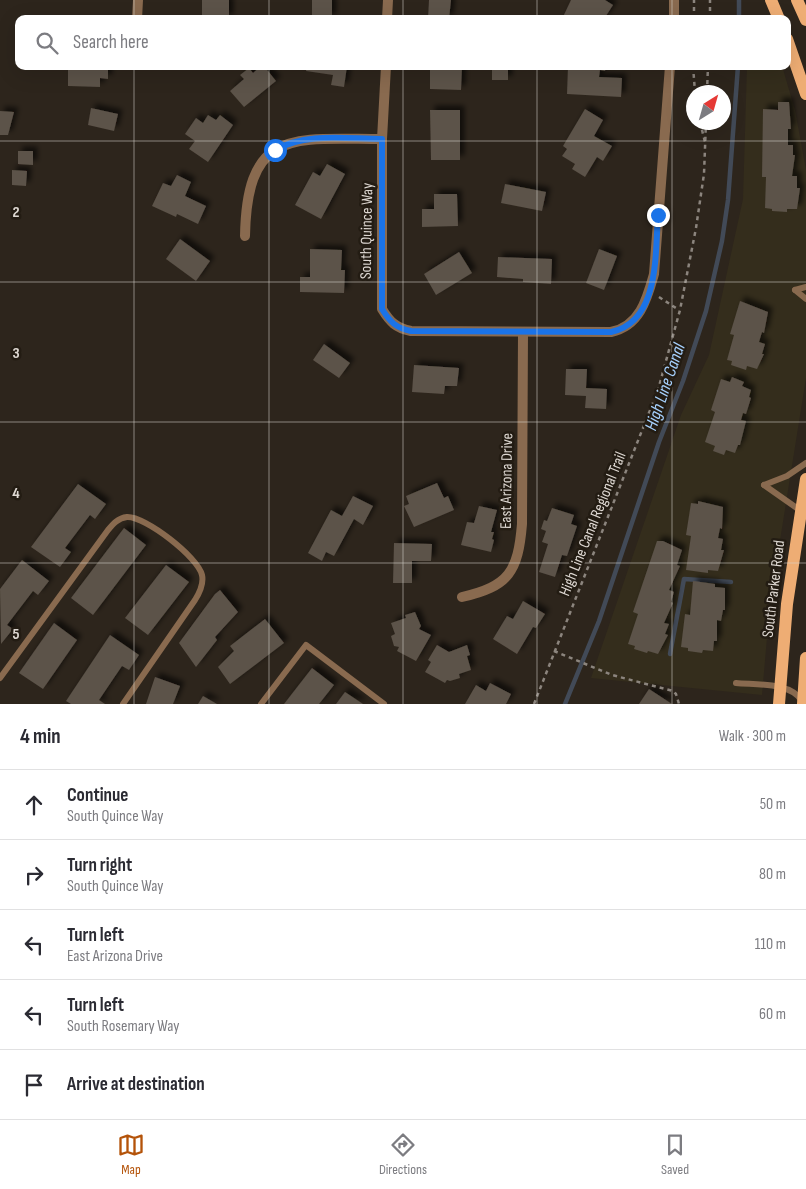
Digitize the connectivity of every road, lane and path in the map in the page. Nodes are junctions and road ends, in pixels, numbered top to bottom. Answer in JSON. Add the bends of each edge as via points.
{"nodes":[{"id":1,"x":138,"y":0,"type":"edge"},
{"id":2,"x":388,"y":0,"type":"edge"},
{"id":3,"x":674,"y":0,"type":"edge"},
{"id":4,"x":694,"y":0,"type":"edge"},
{"id":5,"x":710,"y":0,"type":"edge"},
{"id":6,"x":771,"y":0,"type":"edge"},
{"id":7,"x":797,"y":0,"type":"edge"},
{"id":8,"x":137,"y":15,"type":"edge"},
{"id":9,"x":387,"y":15,"type":"edge"},
{"id":10,"x":674,"y":15,"type":"edge"},
{"id":11,"x":694,"y":15,"type":"edge"},
{"id":12,"x":710,"y":15,"type":"edge"},
{"id":13,"x":777,"y":15,"type":"edge"},
{"id":14,"x":806,"y":20,"type":"edge"},
{"id":15,"x":791,"y":51,"type":"edge"},
{"id":16,"x":386,"y":70,"type":"edge"},
{"id":17,"x":670,"y":70,"type":"edge"},
{"id":18,"x":693,"y":70,"type":"edge"},
{"id":19,"x":708,"y":70,"type":"edge"},
{"id":20,"x":694,"y":85,"type":"edge"},
{"id":21,"x":707,"y":85,"type":"edge"},
{"id":22,"x":806,"y":94,"type":"edge"},
{"id":23,"x":702,"y":130,"type":"edge"},
{"id":24,"x":706,"y":130,"type":"edge"},
{"id":25,"x":382,"y":139,"type":"junction"},
{"id":26,"x":706,"y":146,"type":"junction"},
{"id":27,"x":245,"y":236,"type":"dead end"},
{"id":28,"x":806,"y":287,"type":"edge"},
{"id":29,"x":649,"y":290,"type":"junction"},
{"id":30,"x":806,"y":298,"type":"edge"},
{"id":31,"x":680,"y":310,"type":"junction"},
{"id":32,"x":523,"y":333,"type":"junction"},
{"id":33,"x":806,"y":463,"type":"edge"},
{"id":34,"x":806,"y":479,"type":"edge"},
{"id":35,"x":804,"y":512,"type":"edge"},
{"id":36,"x":462,"y":597,"type":"dead end"},
{"id":37,"x":554,"y":651,"type":"junction"},
{"id":38,"x":806,"y":658,"type":"edge"},
{"id":39,"x":0,"y":678,"type":"edge"},
{"id":40,"x":736,"y":683,"type":"dead end"},
{"id":41,"x":780,"y":687,"type":"junction"},
{"id":42,"x":123,"y":704,"type":"edge"},
{"id":43,"x":261,"y":704,"type":"edge"},
{"id":44,"x":384,"y":704,"type":"edge"},
{"id":45,"x":534,"y":704,"type":"edge"},
{"id":46,"x":679,"y":704,"type":"edge"},
{"id":47,"x":779,"y":704,"type":"edge"},
{"id":48,"x":803,"y":704,"type":"edge"}],
"edges":[{"from":1,"to":8,"type":"street"},
{"from":2,"to":9,"type":"street"},
{"from":3,"to":10,"type":"street"},
{"from":4,"to":11,"type":"path"},
{"from":5,"to":12,"type":"path"},
{"from":6,"to":13,"type":"main road"},
{"from":7,"to":14,"type":"main road"},
{"from":15,"to":22,"type":"main road"},
{"from":16,"to":25,"type":"street","name":"South Quince Way"},
{"from":17,"to":29,"type":"street","via":[[654,274]]},
{"from":18,"to":20,"type":"path"},
{"from":19,"to":21,"type":"path"},
{"from":23,"to":26,"type":"path","name":"High Line Canal Regional Trail"},
{"from":24,"to":26,"type":"path","name":"High Line Canal Regional Trail"},
{"from":25,"to":27,"type":"street","via":[[309,139],[275,150],[252,179]]},
{"from":25,"to":32,"type":"street","name":"South Quince Way","via":[[381,297],[382,309],[389,321],[411,331]]},
{"from":26,"to":31,"type":"path","name":"High Line Canal Regional Trail","via":[[699,208]]},
{"from":28,"to":30,"type":"lane","via":[[795,290]]},
{"from":29,"to":31,"type":"path"},
{"from":29,"to":32,"type":"street","via":[[640,312],[623,329],[611,332]]},
{"from":31,"to":37,"type":"path","name":"High Line Canal Regional Trail","via":[[651,408]]},
{"from":32,"to":36,"type":"street","name":"East Arizona Drive","via":[[522,524],[518,553],[509,573],[497,586]]},
{"from":33,"to":35,"type":"lane","via":[[788,476],[764,485]]},
{"from":34,"to":35,"type":"main road","name":"South Parker Road"},
{"from":35,"to":41,"type":"main road","name":"South Parker Road","via":[[787,604]]},
{"from":37,"to":45,"type":"path","name":"High Line Canal Regional Trail"},
{"from":37,"to":46,"type":"path","via":[[605,672],[673,691]]},
{"from":38,"to":48,"type":"main road"},
{"from":39,"to":42,"type":"lane","via":[[108,530],[119,520],[132,517],[150,525],[189,556],[200,568],[203,582],[195,600]]},
{"from":40,"to":41,"type":"lane"},
{"from":41,"to":47,"type":"main road","name":"South Parker Road"},
{"from":41,"to":48,"type":"lane","via":[[796,694]]},
{"from":43,"to":44,"type":"lane","via":[[306,645]]}]}
